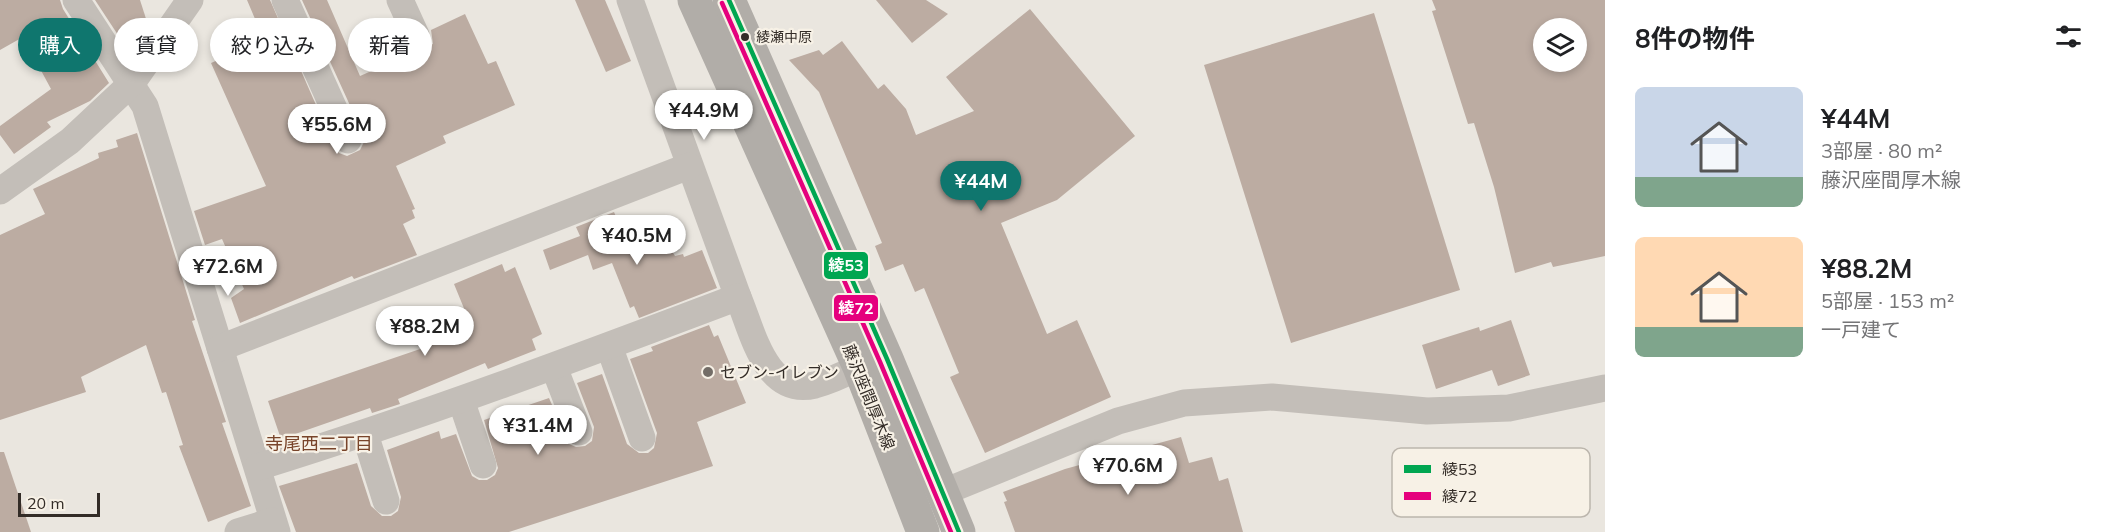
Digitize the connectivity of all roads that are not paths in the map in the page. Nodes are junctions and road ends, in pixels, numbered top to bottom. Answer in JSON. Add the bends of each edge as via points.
{"nodes":[{"id":1,"x":76,"y":0,"type":"edge"},
{"id":2,"x":190,"y":0,"type":"edge"},
{"id":3,"x":285,"y":0,"type":"edge"},
{"id":4,"x":400,"y":0,"type":"edge"},
{"id":5,"x":630,"y":0,"type":"edge"},
{"id":6,"x":694,"y":0,"type":"edge"},
{"id":7,"x":729,"y":0,"type":"edge"},
{"id":8,"x":408,"y":18,"type":"edge"},
{"id":9,"x":132,"y":83,"type":"junction"},
{"id":10,"x":348,"y":140,"type":"dead end"},
{"id":11,"x":689,"y":166,"type":"junction"},
{"id":12,"x":0,"y":191,"type":"edge"},
{"id":13,"x":738,"y":297,"type":"junction"},
{"id":14,"x":609,"y":346,"type":"junction"},
{"id":15,"x":220,"y":348,"type":"junction"},
{"id":16,"x":554,"y":367,"type":"junction"},
{"id":17,"x":859,"y":368,"type":"junction"},
{"id":18,"x":1605,"y":388,"type":"edge"},
{"id":19,"x":461,"y":400,"type":"junction"},
{"id":20,"x":579,"y":432,"type":"dead end"},
{"id":21,"x":365,"y":434,"type":"junction"},
{"id":22,"x":642,"y":438,"type":"dead end"},
{"id":23,"x":483,"y":465,"type":"dead end"},
{"id":24,"x":258,"y":467,"type":"junction"},
{"id":25,"x":944,"y":492,"type":"junction"},
{"id":26,"x":386,"y":501,"type":"dead end"},
{"id":27,"x":275,"y":526,"type":"edge"},
{"id":28,"x":238,"y":532,"type":"edge"},
{"id":29,"x":923,"y":532,"type":"edge"},
{"id":30,"x":959,"y":532,"type":"edge"}],
"edges":[{"from":1,"to":9,"type":"street"},
{"from":2,"to":9,"type":"street"},
{"from":3,"to":10,"type":"street"},
{"from":4,"to":8,"type":"street"},
{"from":5,"to":11,"type":"street"},
{"from":6,"to":17,"type":"main road","name":"藤沢座間厚木線"},
{"from":7,"to":25,"type":"main road","name":"藤沢座間厚木線"},
{"from":9,"to":12,"type":"street","via":[[70,141]]},
{"from":9,"to":15,"type":"street","via":[[145,106]]},
{"from":11,"to":13,"type":"street"},
{"from":11,"to":15,"type":"street"},
{"from":13,"to":14,"type":"street"},
{"from":13,"to":17,"type":"street","via":[[768,369],[783,381],[798,387],[815,385]]},
{"from":14,"to":16,"type":"street"},
{"from":14,"to":22,"type":"street"},
{"from":15,"to":24,"type":"street"},
{"from":16,"to":19,"type":"street"},
{"from":16,"to":20,"type":"street"},
{"from":17,"to":29,"type":"main road","name":"藤沢座間厚木線"},
{"from":18,"to":25,"type":"street","via":[[1509,408],[1427,411],[1272,397],[1184,403],[1118,421]]},
{"from":19,"to":21,"type":"street"},
{"from":19,"to":23,"type":"street"},
{"from":21,"to":24,"type":"street"},
{"from":21,"to":26,"type":"street"},
{"from":24,"to":27,"type":"street"},
{"from":25,"to":30,"type":"main road","name":"藤沢座間厚木線"},
{"from":27,"to":28,"type":"street"}]}
